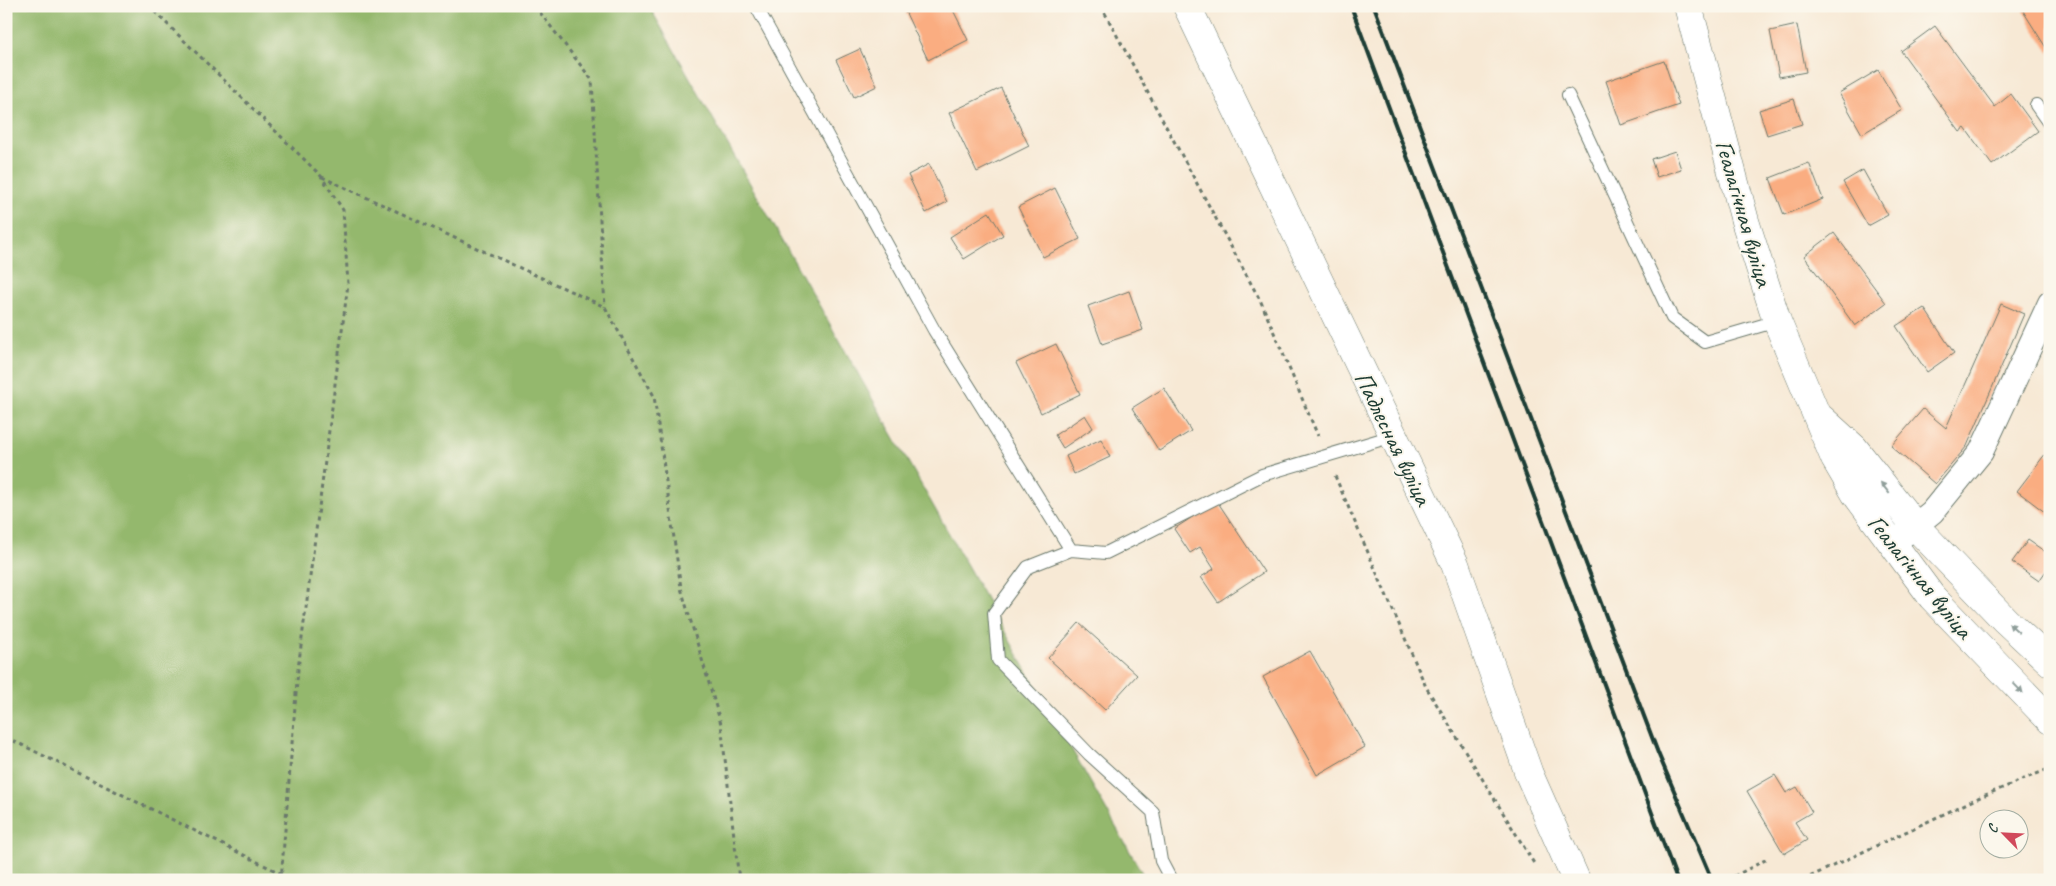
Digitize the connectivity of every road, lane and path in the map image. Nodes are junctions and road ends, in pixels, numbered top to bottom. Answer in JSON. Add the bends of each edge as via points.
{"nodes":[{"id":1,"x":148,"y":6,"type":"edge"},
{"id":2,"x":535,"y":6,"type":"edge"},
{"id":3,"x":756,"y":6,"type":"edge"},
{"id":4,"x":1101,"y":6,"type":"edge"},
{"id":5,"x":1187,"y":6,"type":"edge"},
{"id":6,"x":1688,"y":6,"type":"edge"},
{"id":7,"x":1568,"y":95,"type":"dead end"},
{"id":8,"x":2036,"y":106,"type":"dead end"},
{"id":9,"x":2050,"y":125,"type":"edge"},
{"id":10,"x":321,"y":176,"type":"junction"},
{"id":11,"x":2050,"y":302,"type":"edge"},
{"id":12,"x":605,"y":307,"type":"junction"},
{"id":13,"x":1777,"y":321,"type":"junction"},
{"id":14,"x":1817,"y":414,"type":"junction"},
{"id":15,"x":1393,"y":436,"type":"junction"},
{"id":16,"x":1326,"y":456,"type":"junction"},
{"id":17,"x":1915,"y":526,"type":"junction"},
{"id":18,"x":1891,"y":544,"type":"junction"},
{"id":19,"x":1072,"y":550,"type":"junction"},
{"id":20,"x":2050,"y":662,"type":"edge"},
{"id":21,"x":2050,"y":720,"type":"edge"},
{"id":22,"x":6,"y":737,"type":"edge"},
{"id":23,"x":2050,"y":778,"type":"edge"},
{"id":24,"x":1769,"y":858,"type":"dead end"},
{"id":25,"x":1535,"y":866,"type":"dead end"},
{"id":26,"x":281,"y":874,"type":"junction"},
{"id":27,"x":280,"y":880,"type":"edge"},
{"id":28,"x":294,"y":880,"type":"edge"},
{"id":29,"x":739,"y":880,"type":"edge"},
{"id":30,"x":1171,"y":880,"type":"edge"},
{"id":31,"x":1576,"y":880,"type":"edge"},
{"id":32,"x":1727,"y":880,"type":"edge"},
{"id":33,"x":1803,"y":880,"type":"edge"}],
"edges":[{"from":1,"to":10,"type":"path"},
{"from":2,"to":12,"type":"path","via":[[592,80]]},
{"from":3,"to":19,"type":"lane","via":[[934,330]]},
{"from":4,"to":16,"type":"path","via":[[1261,302]]},
{"from":5,"to":15,"type":"street","name":"Падлесная вуліца"},
{"from":6,"to":13,"type":"street","name":"Геалагічная вуліца","via":[[1745,220]]},
{"from":7,"to":13,"type":"lane","via":[[1672,318],[1705,342]]},
{"from":8,"to":9,"type":"lane"},
{"from":10,"to":12,"type":"path"},
{"from":10,"to":26,"type":"path","via":[[343,210],[348,284],[298,669]]},
{"from":11,"to":17,"type":"street","via":[[1981,452],[1932,512]]},
{"from":12,"to":29,"type":"path","via":[[654,396],[681,588],[721,724]]},
{"from":13,"to":14,"type":"street","name":"Геалагічная вуліца"},
{"from":17,"to":14,"type":"street","name":"Геалагічная вуліца","one_way":true,"via":[[1854,448]]},
{"from":14,"to":18,"type":"street","name":"Геалагічная вуліца","via":[[1855,493]]},
{"from":15,"to":16,"type":"lane"},
{"from":15,"to":31,"type":"street","name":"Падлесная вуліца","via":[[1455,564],[1529,774]]},
{"from":16,"to":19,"type":"lane","via":[[1262,475],[1106,553]]},
{"from":16,"to":25,"type":"path","via":[[1426,687]]},
{"from":17,"to":18,"type":"street"},
{"from":20,"to":17,"type":"street","name":"Геалагічная вуліца","one_way":true},
{"from":18,"to":21,"type":"street","name":"Геалагічная вуліца","one_way":true,"via":[[1932,597]]},
{"from":19,"to":30,"type":"lane","via":[[1028,567],[994,613],[998,660],[1089,754],[1153,812],[1161,861]]},
{"from":22,"to":26,"type":"path"},
{"from":23,"to":33,"type":"path","via":[[2046,770],[1978,798]]},
{"from":24,"to":32,"type":"path"},
{"from":26,"to":27,"type":"path"},
{"from":26,"to":28,"type":"path"}]}
